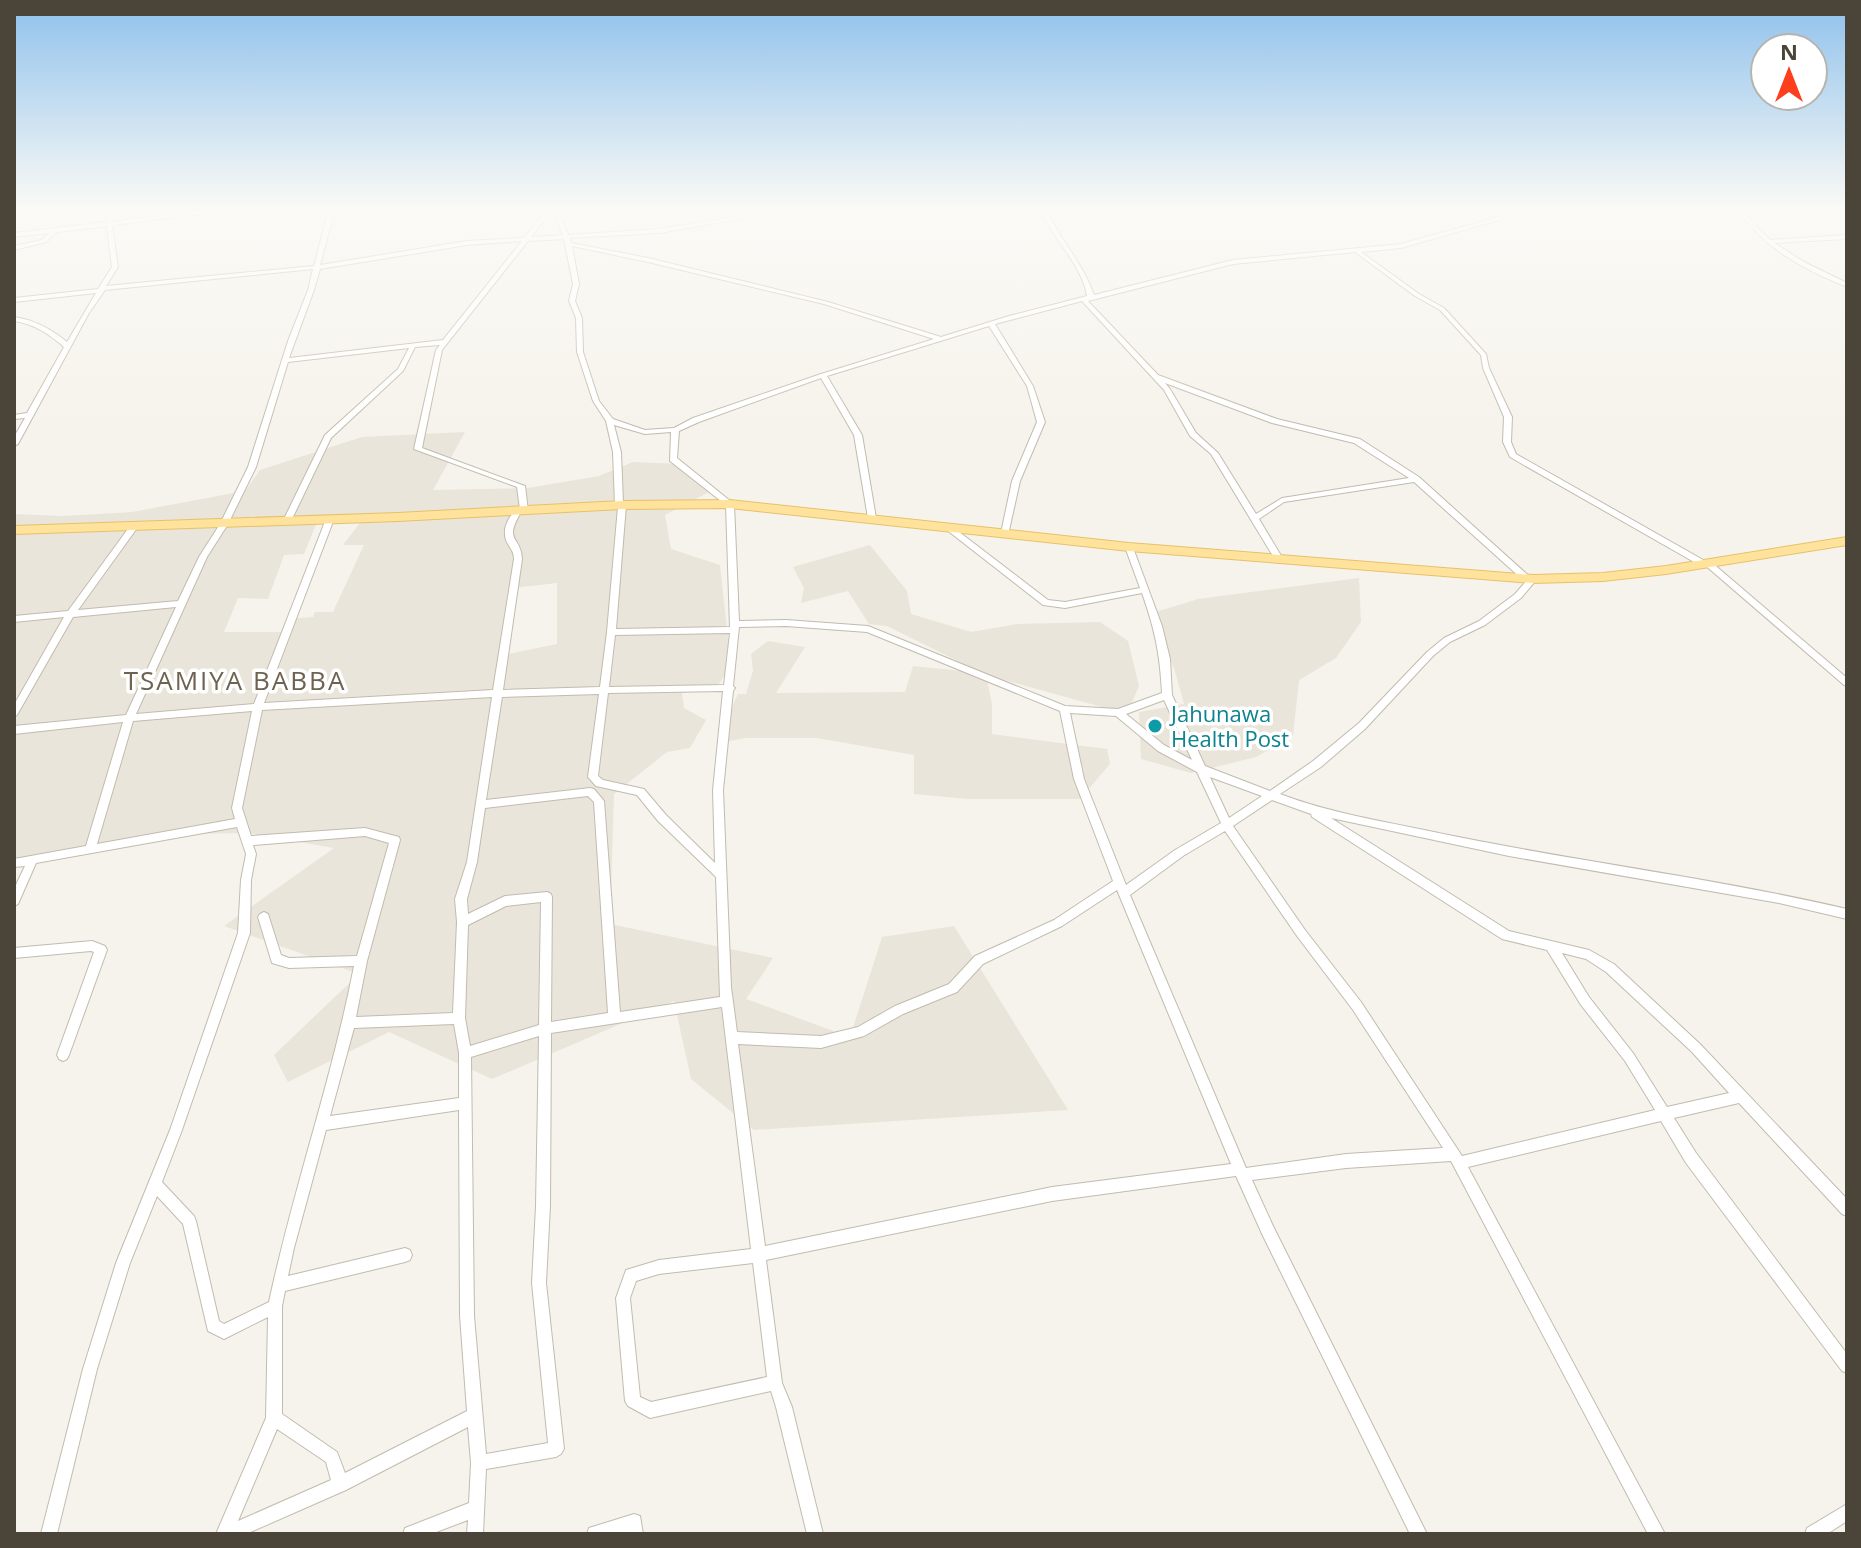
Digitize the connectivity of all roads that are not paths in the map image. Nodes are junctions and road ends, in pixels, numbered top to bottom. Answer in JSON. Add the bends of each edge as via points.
{"nodes":[{"id":1,"x":107,"y":281,"type":"edge"},
{"id":2,"x":179,"y":281,"type":"edge"},
{"id":3,"x":313,"y":281,"type":"edge"},
{"id":4,"x":496,"y":281,"type":"edge"},
{"id":5,"x":575,"y":281,"type":"edge"},
{"id":6,"x":736,"y":281,"type":"edge"},
{"id":7,"x":1085,"y":281,"type":"edge"},
{"id":8,"x":1157,"y":281,"type":"edge"},
{"id":9,"x":1401,"y":281,"type":"edge"},
{"id":10,"x":103,"y":289,"type":"junction"},
{"id":11,"x":1086,"y":299,"type":"junction"},
{"id":12,"x":14,"y":300,"type":"edge"},
{"id":13,"x":14,"y":319,"type":"edge"},
{"id":14,"x":991,"y":323,"type":"junction"},
{"id":15,"x":939,"y":338,"type":"junction"},
{"id":16,"x":445,"y":342,"type":"junction"},
{"id":17,"x":68,"y":347,"type":"junction"},
{"id":18,"x":412,"y":348,"type":"junction"},
{"id":19,"x":285,"y":360,"type":"junction"},
{"id":20,"x":823,"y":375,"type":"junction"},
{"id":21,"x":1156,"y":377,"type":"junction"},
{"id":22,"x":30,"y":415,"type":"junction"},
{"id":23,"x":14,"y":417,"type":"edge"},
{"id":24,"x":610,"y":421,"type":"junction"},
{"id":25,"x":675,"y":430,"type":"junction"},
{"id":26,"x":14,"y":444,"type":"edge"},
{"id":27,"x":1416,"y":479,"type":"junction"},
{"id":28,"x":730,"y":504,"type":"junction"},
{"id":29,"x":621,"y":505,"type":"junction"},
{"id":30,"x":520,"y":511,"type":"junction"},
{"id":31,"x":872,"y":518,"type":"junction"},
{"id":32,"x":330,"y":519,"type":"junction"},
{"id":33,"x":1254,"y":519,"type":"junction"},
{"id":34,"x":287,"y":521,"type":"junction"},
{"id":35,"x":136,"y":524,"type":"junction"},
{"id":36,"x":224,"y":524,"type":"junction"},
{"id":37,"x":947,"y":527,"type":"junction"},
{"id":38,"x":15,"y":531,"type":"edge"},
{"id":39,"x":1005,"y":533,"type":"junction"},
{"id":40,"x":1847,"y":541,"type":"edge"},
{"id":41,"x":1129,"y":547,"type":"junction"},
{"id":42,"x":1279,"y":559,"type":"junction"},
{"id":43,"x":1706,"y":564,"type":"junction"},
{"id":44,"x":1529,"y":578,"type":"junction"},
{"id":45,"x":1145,"y":590,"type":"junction"},
{"id":46,"x":181,"y":604,"type":"junction"},
{"id":47,"x":70,"y":615,"type":"junction"},
{"id":48,"x":14,"y":619,"type":"edge"},
{"id":49,"x":735,"y":627,"type":"junction"},
{"id":50,"x":611,"y":632,"type":"junction"},
{"id":51,"x":1847,"y":683,"type":"edge"},
{"id":52,"x":730,"y":688,"type":"junction"},
{"id":53,"x":603,"y":689,"type":"junction"},
{"id":54,"x":498,"y":693,"type":"junction"},
{"id":55,"x":1167,"y":695,"type":"junction"},
{"id":56,"x":258,"y":706,"type":"junction"},
{"id":57,"x":1064,"y":709,"type":"junction"},
{"id":58,"x":14,"y":713,"type":"edge"},
{"id":59,"x":1118,"y":713,"type":"junction"},
{"id":60,"x":130,"y":716,"type":"junction"},
{"id":61,"x":14,"y":730,"type":"edge"},
{"id":62,"x":1203,"y":770,"type":"junction"},
{"id":63,"x":1272,"y":796,"type":"junction"},
{"id":64,"x":480,"y":805,"type":"junction"},
{"id":65,"x":1311,"y":810,"type":"junction"},
{"id":66,"x":240,"y":822,"type":"junction"},
{"id":67,"x":1227,"y":825,"type":"junction"},
{"id":68,"x":246,"y":841,"type":"junction"},
{"id":69,"x":90,"y":850,"type":"junction"},
{"id":70,"x":33,"y":859,"type":"junction"},
{"id":71,"x":14,"y":863,"type":"edge"},
{"id":72,"x":721,"y":875,"type":"junction"},
{"id":73,"x":1122,"y":887,"type":"junction"},
{"id":74,"x":14,"y":901,"type":"edge"},
{"id":75,"x":1847,"y":914,"type":"edge"},
{"id":76,"x":264,"y":917,"type":"dead end"},
{"id":77,"x":463,"y":922,"type":"junction"},
{"id":78,"x":1552,"y":948,"type":"junction"},
{"id":79,"x":14,"y":953,"type":"edge"},
{"id":80,"x":361,"y":961,"type":"junction"},
{"id":81,"x":727,"y":1001,"type":"junction"},
{"id":82,"x":459,"y":1018,"type":"junction"},
{"id":83,"x":614,"y":1018,"type":"junction"},
{"id":84,"x":349,"y":1023,"type":"junction"},
{"id":85,"x":547,"y":1028,"type":"junction"},
{"id":86,"x":732,"y":1038,"type":"junction"},
{"id":87,"x":465,"y":1053,"type":"junction"},
{"id":88,"x":63,"y":1055,"type":"dead end"},
{"id":89,"x":1741,"y":1096,"type":"junction"},
{"id":90,"x":465,"y":1103,"type":"junction"},
{"id":91,"x":1666,"y":1114,"type":"junction"},
{"id":92,"x":321,"y":1124,"type":"junction"},
{"id":93,"x":1457,"y":1158,"type":"junction"},
{"id":94,"x":1242,"y":1172,"type":"junction"},
{"id":95,"x":155,"y":1184,"type":"junction"},
{"id":96,"x":1847,"y":1209,"type":"edge"},
{"id":97,"x":759,"y":1253,"type":"junction"},
{"id":98,"x":405,"y":1255,"type":"dead end"},
{"id":99,"x":279,"y":1285,"type":"junction"},
{"id":100,"x":275,"y":1306,"type":"junction"},
{"id":101,"x":1847,"y":1366,"type":"edge"},
{"id":102,"x":775,"y":1383,"type":"junction"},
{"id":103,"x":474,"y":1416,"type":"junction"},
{"id":104,"x":274,"y":1418,"type":"junction"},
{"id":105,"x":479,"y":1463,"type":"junction"},
{"id":106,"x":340,"y":1484,"type":"junction"},
{"id":107,"x":477,"y":1508,"type":"junction"},
{"id":108,"x":1847,"y":1512,"type":"edge"},
{"id":109,"x":49,"y":1534,"type":"edge"},
{"id":110,"x":225,"y":1534,"type":"edge"},
{"id":111,"x":411,"y":1534,"type":"edge"},
{"id":112,"x":475,"y":1534,"type":"edge"},
{"id":113,"x":595,"y":1534,"type":"edge"},
{"id":114,"x":635,"y":1534,"type":"edge"},
{"id":115,"x":815,"y":1534,"type":"edge"},
{"id":116,"x":1419,"y":1534,"type":"edge"},
{"id":117,"x":1657,"y":1534,"type":"edge"},
{"id":118,"x":1813,"y":1534,"type":"edge"}],
"edges":[{"from":1,"to":10,"type":"street"},
{"from":2,"to":10,"type":"street"},
{"from":3,"to":19,"type":"street"},
{"from":4,"to":16,"type":"street"},
{"from":5,"to":24,"type":"street","via":[[572,301],[579,318],[580,352],[596,401]]},
{"from":6,"to":15,"type":"street"},
{"from":7,"to":11,"type":"street"},
{"from":8,"to":11,"type":"street"},
{"from":9,"to":43,"type":"street","via":[[1442,309],[1485,356],[1508,417],[1507,442],[1513,455]]},
{"from":10,"to":12,"type":"street"},
{"from":10,"to":17,"type":"street"},
{"from":11,"to":14,"type":"street"},
{"from":11,"to":21,"type":"street"},
{"from":13,"to":17,"type":"street","via":[[38,325]]},
{"from":14,"to":15,"type":"street"},
{"from":14,"to":39,"type":"street","via":[[1030,386],[1041,422],[1016,481]]},
{"from":15,"to":20,"type":"street"},
{"from":16,"to":18,"type":"street"},
{"from":16,"to":30,"type":"street","via":[[418,449],[521,486]]},
{"from":17,"to":22,"type":"street"},
{"from":18,"to":19,"type":"street"},
{"from":18,"to":34,"type":"street","via":[[401,370],[328,437]]},
{"from":19,"to":36,"type":"street","via":[[252,467]]},
{"from":20,"to":25,"type":"street"},
{"from":20,"to":31,"type":"street","via":[[858,435]]},
{"from":21,"to":27,"type":"street","via":[[1275,421],[1352,438]]},
{"from":21,"to":33,"type":"street","via":[[1193,434],[1214,453]]},
{"from":22,"to":23,"type":"street"},
{"from":22,"to":26,"type":"street"},
{"from":24,"to":25,"type":"street","via":[[645,432]]},
{"from":24,"to":29,"type":"street"},
{"from":25,"to":28,"type":"street","via":[[673,459]]},
{"from":27,"to":33,"type":"street","via":[[1282,500]]},
{"from":27,"to":44,"type":"street"},
{"from":28,"to":29,"type":"main road"},
{"from":28,"to":31,"type":"main road"},
{"from":28,"to":49,"type":"street"},
{"from":29,"to":30,"type":"main road"},
{"from":29,"to":50,"type":"street"},
{"from":30,"to":32,"type":"main road"},
{"from":30,"to":54,"type":"street","via":[[506,531],[518,552]]},
{"from":31,"to":37,"type":"main road"},
{"from":32,"to":34,"type":"main road"},
{"from":32,"to":56,"type":"street"},
{"from":33,"to":42,"type":"street"},
{"from":34,"to":36,"type":"main road"},
{"from":35,"to":36,"type":"main road"},
{"from":35,"to":38,"type":"main road"},
{"from":35,"to":47,"type":"street"},
{"from":36,"to":46,"type":"street"},
{"from":37,"to":39,"type":"main road"},
{"from":37,"to":45,"type":"street","via":[[1046,603],[1065,605]]},
{"from":39,"to":41,"type":"main road"},
{"from":40,"to":43,"type":"main road"},
{"from":41,"to":42,"type":"main road"},
{"from":41,"to":45,"type":"street"},
{"from":42,"to":44,"type":"main road"},
{"from":43,"to":44,"type":"main road","via":[[1603,577]]},
{"from":43,"to":51,"type":"street"},
{"from":44,"to":63,"type":"street","via":[[1518,596],[1447,640],[1362,726]]},
{"from":45,"to":55,"type":"street","via":[[1162,648]]},
{"from":46,"to":47,"type":"street"},
{"from":46,"to":60,"type":"street"},
{"from":47,"to":48,"type":"street"},
{"from":47,"to":58,"type":"street"},
{"from":49,"to":50,"type":"street"},
{"from":49,"to":52,"type":"street"},
{"from":49,"to":57,"type":"street","via":[[786,623],[868,629]]},
{"from":50,"to":53,"type":"street"},
{"from":52,"to":53,"type":"street"},
{"from":52,"to":72,"type":"street","via":[[718,790]]},
{"from":53,"to":54,"type":"street"},
{"from":53,"to":72,"type":"street","via":[[593,777],[640,792]]},
{"from":54,"to":56,"type":"street"},
{"from":54,"to":64,"type":"street"},
{"from":55,"to":59,"type":"street"},
{"from":55,"to":62,"type":"street"},
{"from":56,"to":60,"type":"street"},
{"from":56,"to":66,"type":"street","via":[[237,808]]},
{"from":57,"to":59,"type":"street"},
{"from":57,"to":73,"type":"street","via":[[1079,779]]},
{"from":59,"to":62,"type":"street","via":[[1161,748]]},
{"from":60,"to":61,"type":"street"},
{"from":60,"to":69,"type":"street"},
{"from":62,"to":63,"type":"street"},
{"from":62,"to":67,"type":"street"},
{"from":63,"to":65,"type":"street"},
{"from":63,"to":67,"type":"street"},
{"from":64,"to":77,"type":"street","via":[[461,899]]},
{"from":64,"to":83,"type":"street","via":[[590,792],[599,801]]},
{"from":65,"to":75,"type":"street"},
{"from":65,"to":78,"type":"street","via":[[1506,935]]},
{"from":66,"to":68,"type":"street"},
{"from":66,"to":69,"type":"street"},
{"from":67,"to":73,"type":"street"},
{"from":67,"to":93,"type":"street","via":[[1357,1006]]},
{"from":68,"to":80,"type":"street","via":[[365,832],[395,840]]},
{"from":68,"to":95,"type":"street","via":[[251,854],[244,933]]},
{"from":69,"to":70,"type":"street"},
{"from":70,"to":71,"type":"street"},
{"from":70,"to":74,"type":"street"},
{"from":72,"to":81,"type":"street"},
{"from":73,"to":86,"type":"street","via":[[979,960],[953,988],[860,1032],[821,1042]]},
{"from":73,"to":94,"type":"street"},
{"from":76,"to":80,"type":"street","via":[[276,959]]},
{"from":77,"to":82,"type":"street"},
{"from":77,"to":85,"type":"street","via":[[505,901],[547,897]]},
{"from":78,"to":89,"type":"street","via":[[1589,955],[1610,968]]},
{"from":78,"to":91,"type":"street"},
{"from":79,"to":88,"type":"street","via":[[92,946],[101,950]]},
{"from":80,"to":84,"type":"street"},
{"from":81,"to":83,"type":"street"},
{"from":81,"to":86,"type":"street"},
{"from":82,"to":84,"type":"street"},
{"from":82,"to":87,"type":"street"},
{"from":83,"to":85,"type":"street"},
{"from":84,"to":92,"type":"street"},
{"from":85,"to":87,"type":"street"},
{"from":85,"to":105,"type":"street","via":[[539,1283],[556,1449]]},
{"from":86,"to":97,"type":"street"},
{"from":87,"to":90,"type":"street"},
{"from":89,"to":91,"type":"street"},
{"from":89,"to":96,"type":"street"},
{"from":90,"to":92,"type":"street"},
{"from":90,"to":103,"type":"street","via":[[467,1316]]},
{"from":91,"to":93,"type":"street"},
{"from":91,"to":101,"type":"street","via":[[1691,1158]]},
{"from":92,"to":99,"type":"street"},
{"from":93,"to":94,"type":"street","via":[[1346,1161]]},
{"from":93,"to":117,"type":"street"},
{"from":94,"to":97,"type":"street","via":[[1052,1194]]},
{"from":94,"to":116,"type":"street"},
{"from":95,"to":100,"type":"street","via":[[189,1221],[213,1326],[224,1332]]},
{"from":95,"to":109,"type":"street","via":[[123,1263],[90,1369]]},
{"from":97,"to":102,"type":"street"},
{"from":97,"to":102,"type":"street","via":[[631,1275],[623,1298],[633,1401],[650,1410]]},
{"from":98,"to":99,"type":"street"},
{"from":99,"to":100,"type":"street"},
{"from":100,"to":104,"type":"street"},
{"from":102,"to":115,"type":"street"},
{"from":103,"to":105,"type":"street"},
{"from":103,"to":106,"type":"street"},
{"from":104,"to":106,"type":"street","via":[[332,1457]]},
{"from":104,"to":110,"type":"street"},
{"from":105,"to":107,"type":"street"},
{"from":106,"to":110,"type":"street"},
{"from":107,"to":111,"type":"street"},
{"from":107,"to":112,"type":"street"},
{"from":108,"to":118,"type":"street"},
{"from":113,"to":114,"type":"street","via":[[634,1522]]}]}
